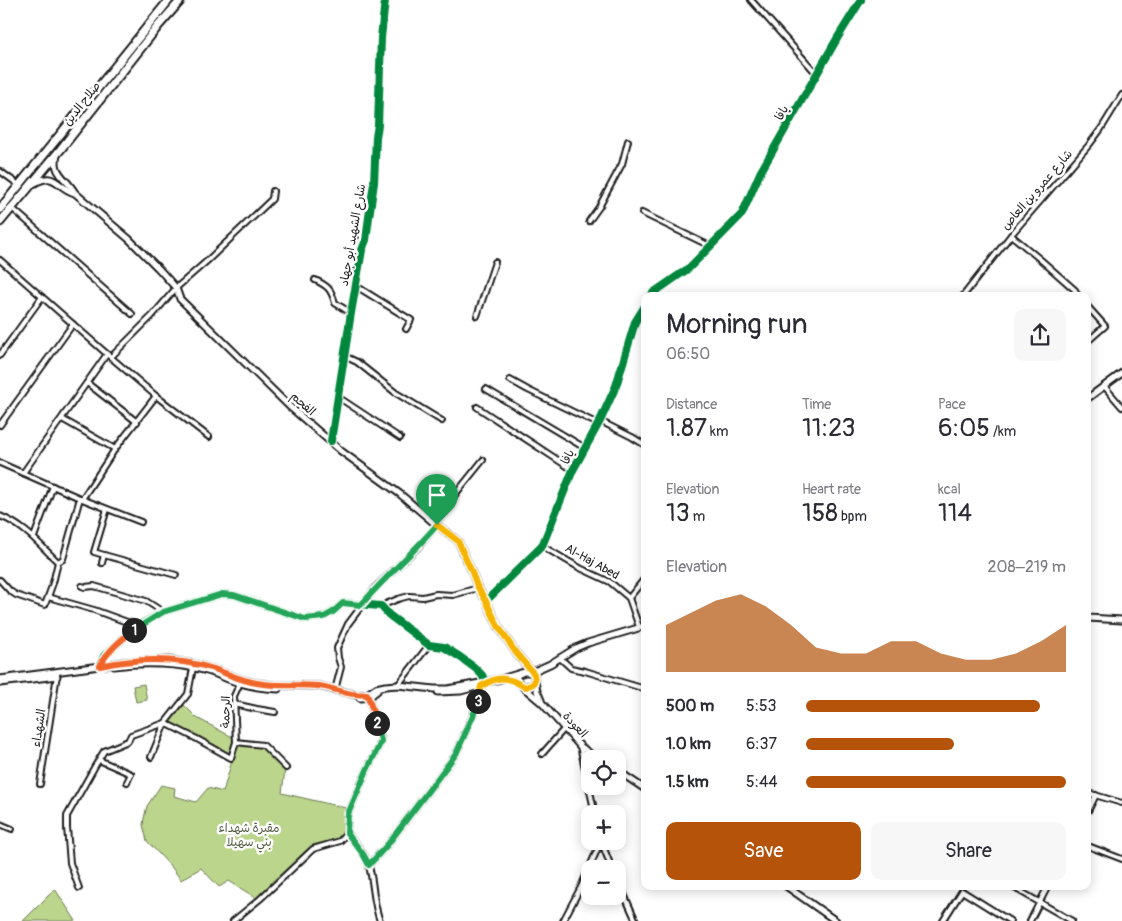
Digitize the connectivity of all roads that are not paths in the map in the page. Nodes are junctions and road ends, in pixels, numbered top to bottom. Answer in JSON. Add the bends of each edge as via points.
{"nodes":[{"id":1,"x":169,"y":0,"type":"edge"},
{"id":2,"x":181,"y":0,"type":"edge"},
{"id":3,"x":385,"y":0,"type":"edge"},
{"id":4,"x":751,"y":0,"type":"edge"},
{"id":5,"x":862,"y":0,"type":"edge"},
{"id":6,"x":158,"y":13,"type":"junction"},
{"id":7,"x":164,"y":19,"type":"junction"},
{"id":8,"x":818,"y":74,"type":"junction"},
{"id":9,"x":1122,"y":95,"type":"edge"},
{"id":10,"x":628,"y":141,"type":"dead end"},
{"id":11,"x":60,"y":150,"type":"junction"},
{"id":12,"x":0,"y":171,"type":"edge"},
{"id":13,"x":19,"y":185,"type":"junction"},
{"id":14,"x":31,"y":185,"type":"junction"},
{"id":15,"x":273,"y":191,"type":"dead end"},
{"id":16,"x":75,"y":193,"type":"junction"},
{"id":17,"x":12,"y":208,"type":"junction"},
{"id":18,"x":0,"y":209,"type":"edge"},
{"id":19,"x":642,"y":214,"type":"dead end"},
{"id":20,"x":589,"y":221,"type":"dead end"},
{"id":21,"x":0,"y":222,"type":"edge"},
{"id":22,"x":1011,"y":235,"type":"junction"},
{"id":23,"x":710,"y":246,"type":"junction"},
{"id":24,"x":0,"y":260,"type":"edge"},
{"id":25,"x":495,"y":262,"type":"dead end"},
{"id":26,"x":315,"y":280,"type":"dead end"},
{"id":27,"x":356,"y":286,"type":"junction"},
{"id":28,"x":176,"y":288,"type":"junction"},
{"id":29,"x":654,"y":292,"type":"edge"},
{"id":30,"x":966,"y":292,"type":"edge"},
{"id":31,"x":1076,"y":292,"type":"edge"},
{"id":32,"x":42,"y":297,"type":"junction"},
{"id":33,"x":1091,"y":310,"type":"edge"},
{"id":34,"x":641,"y":312,"type":"edge"},
{"id":35,"x":351,"y":313,"type":"junction"},
{"id":36,"x":132,"y":314,"type":"dead end"},
{"id":37,"x":476,"y":316,"type":"dead end"},
{"id":38,"x":73,"y":324,"type":"junction"},
{"id":39,"x":406,"y":329,"type":"dead end"},
{"id":40,"x":1091,"y":338,"type":"edge"},
{"id":41,"x":106,"y":354,"type":"junction"},
{"id":42,"x":0,"y":355,"type":"edge"},
{"id":43,"x":344,"y":356,"type":"junction"},
{"id":44,"x":111,"y":357,"type":"junction"},
{"id":45,"x":1122,"y":373,"type":"edge"},
{"id":46,"x":510,"y":380,"type":"dead end"},
{"id":47,"x":87,"y":383,"type":"junction"},
{"id":48,"x":1104,"y":386,"type":"junction"},
{"id":49,"x":486,"y":389,"type":"dead end"},
{"id":50,"x":156,"y":396,"type":"junction"},
{"id":51,"x":1091,"y":396,"type":"edge"},
{"id":52,"x":338,"y":398,"type":"junction"},
{"id":53,"x":1122,"y":406,"type":"edge"},
{"id":54,"x":477,"y":407,"type":"dead end"},
{"id":55,"x":62,"y":418,"type":"junction"},
{"id":56,"x":600,"y":420,"type":"junction"},
{"id":57,"x":442,"y":421,"type":"dead end"},
{"id":58,"x":137,"y":422,"type":"junction"},
{"id":59,"x":0,"y":425,"type":"edge"},
{"id":60,"x":209,"y":437,"type":"dead end"},
{"id":61,"x":400,"y":438,"type":"dead end"},
{"id":62,"x":331,"y":442,"type":"junction"},
{"id":63,"x":641,"y":443,"type":"edge"},
{"id":64,"x":585,"y":448,"type":"junction"},
{"id":65,"x":116,"y":449,"type":"junction"},
{"id":66,"x":483,"y":460,"type":"dead end"},
{"id":67,"x":0,"y":463,"type":"edge"},
{"id":68,"x":573,"y":470,"type":"junction"},
{"id":69,"x":23,"y":473,"type":"junction"},
{"id":70,"x":53,"y":486,"type":"junction"},
{"id":71,"x":81,"y":499,"type":"junction"},
{"id":72,"x":106,"y":508,"type":"junction"},
{"id":73,"x":0,"y":516,"type":"edge"},
{"id":74,"x":142,"y":522,"type":"dead end"},
{"id":75,"x":435,"y":523,"type":"junction"},
{"id":76,"x":34,"y":538,"type":"junction"},
{"id":77,"x":542,"y":546,"type":"junction"},
{"id":78,"x":104,"y":555,"type":"junction"},
{"id":79,"x":58,"y":562,"type":"junction"},
{"id":80,"x":102,"y":563,"type":"dead end"},
{"id":81,"x":176,"y":575,"type":"dead end"},
{"id":82,"x":0,"y":580,"type":"edge"},
{"id":83,"x":641,"y":583,"type":"edge"},
{"id":84,"x":82,"y":586,"type":"dead end"},
{"id":85,"x":478,"y":588,"type":"junction"},
{"id":86,"x":48,"y":597,"type":"junction"},
{"id":87,"x":629,"y":598,"type":"junction"},
{"id":88,"x":486,"y":601,"type":"junction"},
{"id":89,"x":361,"y":605,"type":"junction"},
{"id":90,"x":381,"y":606,"type":"junction"},
{"id":91,"x":163,"y":612,"type":"junction"},
{"id":92,"x":1091,"y":618,"type":"edge"},
{"id":93,"x":1122,"y":620,"type":"edge"},
{"id":94,"x":641,"y":623,"type":"edge"},
{"id":95,"x":140,"y":625,"type":"junction"},
{"id":96,"x":641,"y":625,"type":"edge"},
{"id":97,"x":428,"y":645,"type":"junction"},
{"id":98,"x":560,"y":658,"type":"junction"},
{"id":99,"x":522,"y":660,"type":"junction"},
{"id":100,"x":100,"y":666,"type":"junction"},
{"id":101,"x":545,"y":666,"type":"junction"},
{"id":102,"x":193,"y":668,"type":"junction"},
{"id":103,"x":532,"y":672,"type":"junction"},
{"id":104,"x":522,"y":673,"type":"junction"},
{"id":105,"x":57,"y":675,"type":"junction"},
{"id":106,"x":501,"y":679,"type":"junction"},
{"id":107,"x":535,"y":679,"type":"junction"},
{"id":108,"x":0,"y":681,"type":"edge"},
{"id":109,"x":485,"y":682,"type":"junction"},
{"id":110,"x":240,"y":683,"type":"junction"},
{"id":111,"x":398,"y":685,"type":"junction"},
{"id":112,"x":522,"y":686,"type":"junction"},
{"id":113,"x":641,"y":688,"type":"edge"},
{"id":114,"x":335,"y":690,"type":"junction"},
{"id":115,"x":368,"y":696,"type":"junction"},
{"id":116,"x":542,"y":703,"type":"junction"},
{"id":117,"x":234,"y":704,"type":"junction"},
{"id":118,"x":275,"y":712,"type":"dead end"},
{"id":119,"x":165,"y":723,"type":"junction"},
{"id":120,"x":565,"y":728,"type":"junction"},
{"id":121,"x":236,"y":742,"type":"junction"},
{"id":122,"x":580,"y":746,"type":"junction"},
{"id":123,"x":585,"y":750,"type":"edge"},
{"id":124,"x":542,"y":754,"type":"dead end"},
{"id":125,"x":151,"y":757,"type":"dead end"},
{"id":126,"x":100,"y":760,"type":"junction"},
{"id":127,"x":286,"y":768,"type":"dead end"},
{"id":128,"x":626,"y":776,"type":"edge"},
{"id":129,"x":128,"y":782,"type":"dead end"},
{"id":130,"x":40,"y":784,"type":"dead end"},
{"id":131,"x":641,"y":786,"type":"edge"},
{"id":132,"x":1091,"y":794,"type":"edge"},
{"id":133,"x":1096,"y":795,"type":"junction"},
{"id":134,"x":1122,"y":802,"type":"edge"},
{"id":135,"x":593,"y":805,"type":"edge"},
{"id":136,"x":1091,"y":805,"type":"edge"},
{"id":137,"x":0,"y":824,"type":"edge"},
{"id":138,"x":12,"y":829,"type":"dead end"},
{"id":139,"x":347,"y":833,"type":"junction"},
{"id":140,"x":1091,"y":847,"type":"edge"},
{"id":141,"x":597,"y":850,"type":"edge"},
{"id":142,"x":1122,"y":859,"type":"edge"},
{"id":143,"x":369,"y":865,"type":"junction"},
{"id":144,"x":79,"y":888,"type":"dead end"},
{"id":145,"x":792,"y":890,"type":"edge"},
{"id":146,"x":1018,"y":890,"type":"edge"},
{"id":147,"x":1046,"y":890,"type":"edge"},
{"id":148,"x":626,"y":899,"type":"edge"},
{"id":149,"x":1040,"y":903,"type":"junction"},
{"id":150,"x":233,"y":921,"type":"edge"},
{"id":151,"x":380,"y":921,"type":"edge"},
{"id":152,"x":563,"y":921,"type":"edge"},
{"id":153,"x":636,"y":921,"type":"edge"},
{"id":154,"x":836,"y":921,"type":"edge"},
{"id":155,"x":943,"y":921,"type":"edge"},
{"id":156,"x":1010,"y":921,"type":"edge"},
{"id":157,"x":1030,"y":921,"type":"edge"},
{"id":158,"x":1072,"y":921,"type":"edge"}],
"edges":[{"from":1,"to":6,"type":"highway","name":"صلاح الدين"},
{"from":2,"to":7,"type":"highway","name":"صلاح الدين"},
{"from":3,"to":27,"type":"street","name":"شارع الشهيد أبو جهاد","via":[[374,183]]},
{"from":4,"to":8,"type":"street"},
{"from":5,"to":8,"type":"street","name":"يافا"},
{"from":6,"to":7,"type":"highway"},
{"from":6,"to":13,"type":"highway","name":"صلاح الدين"},
{"from":7,"to":11,"type":"highway","name":"صلاح الدين"},
{"from":8,"to":23,"type":"street","name":"يافا","via":[[760,174],[742,214]]},
{"from":9,"to":22,"type":"street","name":"شارع عمرو بن العاص","via":[[1101,130]]},
{"from":10,"to":20,"type":"street","via":[[622,164]]},
{"from":11,"to":14,"type":"highway","name":"صلاح الدين"},
{"from":11,"to":16,"type":"main road","via":[[56,167]]},
{"from":12,"to":13,"type":"street"},
{"from":13,"to":18,"type":"highway","name":"صلاح الدين"},
{"from":14,"to":16,"type":"main road","via":[[49,178]]},
{"from":14,"to":17,"type":"highway","name":"صلاح الدين"},
{"from":15,"to":28,"type":"street","via":[[272,198]]},
{"from":16,"to":28,"type":"main road","name":"الفجم","via":[[129,239]]},
{"from":17,"to":21,"type":"highway","name":"صلاح الدين"},
{"from":17,"to":36,"type":"street"},
{"from":19,"to":23,"type":"street"},
{"from":22,"to":30,"type":"street","name":"شارع عمرو بن العاص"},
{"from":22,"to":31,"type":"street"},
{"from":23,"to":29,"type":"street","name":"يافا","via":[[689,268]]},
{"from":24,"to":32,"type":"street"},
{"from":25,"to":37,"type":"street"},
{"from":26,"to":35,"type":"street","via":[[326,285],[335,303]]},
{"from":27,"to":35,"type":"street","name":"شارع الشهيد أبو جهاد"},
{"from":27,"to":39,"type":"street","via":[[411,320]]},
{"from":28,"to":44,"type":"street"},
{"from":28,"to":62,"type":"main road","name":"الفجم","via":[[180,299]]},
{"from":32,"to":38,"type":"street"},
{"from":32,"to":42,"type":"street"},
{"from":33,"to":40,"type":"street","via":[[1105,326]]},
{"from":34,"to":56,"type":"street","name":"يافا","via":[[635,322],[616,386]]},
{"from":35,"to":43,"type":"street","name":"شارع الشهيد أبو جهاد"},
{"from":38,"to":41,"type":"street"},
{"from":38,"to":59,"type":"street"},
{"from":41,"to":44,"type":"street"},
{"from":41,"to":47,"type":"street"},
{"from":43,"to":52,"type":"street","name":"شارع الشهيد أبو جهاد"},
{"from":43,"to":57,"type":"street","via":[[357,362],[396,394]]},
{"from":44,"to":50,"type":"street"},
{"from":45,"to":48,"type":"main road"},
{"from":46,"to":56,"type":"street","via":[[594,422]]},
{"from":47,"to":55,"type":"street"},
{"from":47,"to":58,"type":"street"},
{"from":48,"to":51,"type":"main road"},
{"from":48,"to":53,"type":"street"},
{"from":49,"to":64,"type":"street"},
{"from":50,"to":58,"type":"street"},
{"from":50,"to":60,"type":"street"},
{"from":52,"to":61,"type":"street"},
{"from":52,"to":62,"type":"street","name":"شارع الشهيد أبو جهاد"},
{"from":54,"to":68,"type":"street"},
{"from":55,"to":65,"type":"street"},
{"from":55,"to":69,"type":"street"},
{"from":56,"to":63,"type":"street"},
{"from":56,"to":64,"type":"street","name":"يافا"},
{"from":58,"to":65,"type":"street"},
{"from":62,"to":75,"type":"main road","name":"الفجم"},
{"from":64,"to":68,"type":"street","name":"يافا"},
{"from":65,"to":71,"type":"street"},
{"from":66,"to":75,"type":"street"},
{"from":67,"to":69,"type":"street"},
{"from":68,"to":77,"type":"street","name":"يافا"},
{"from":69,"to":70,"type":"street"},
{"from":70,"to":71,"type":"street"},
{"from":70,"to":76,"type":"street"},
{"from":71,"to":72,"type":"street"},
{"from":71,"to":79,"type":"street","via":[[63,559]]},
{"from":72,"to":74,"type":"street"},
{"from":72,"to":78,"type":"street","via":[[94,552]]},
{"from":73,"to":76,"type":"street","via":[[19,525]]},
{"from":75,"to":85,"type":"main road","name":"الفجم","via":[[458,541]]},
{"from":75,"to":89,"type":"street","via":[[418,547]]},
{"from":76,"to":79,"type":"street"},
{"from":77,"to":87,"type":"street","name":"Al-Haj Abed","via":[[610,582]]},
{"from":77,"to":88,"type":"street","name":"يافا"},
{"from":78,"to":80,"type":"street"},
{"from":78,"to":81,"type":"street"},
{"from":79,"to":86,"type":"street"},
{"from":82,"to":86,"type":"street","via":[[16,595],[45,604]]},
{"from":83,"to":87,"type":"street"},
{"from":84,"to":91,"type":"street","via":[[103,588],[146,601]]},
{"from":85,"to":88,"type":"main road","name":"الفجم"},
{"from":85,"to":90,"type":"street","via":[[453,595],[398,598]]},
{"from":86,"to":95,"type":"street"},
{"from":87,"to":94,"type":"street"},
{"from":88,"to":99,"type":"main road","name":"الفجم","via":[[498,626]]},
{"from":89,"to":90,"type":"main road"},
{"from":89,"to":91,"type":"main road","via":[[343,603],[324,617],[305,619],[234,595],[222,594]]},
{"from":89,"to":114,"type":"street","via":[[336,648],[341,667]]},
{"from":90,"to":97,"type":"main road"},
{"from":91,"to":95,"type":"main road"},
{"from":92,"to":93,"type":"main road"},
{"from":95,"to":100,"type":"main road","via":[[104,656]]},
{"from":96,"to":98,"type":"main road","via":[[588,642]]},
{"from":97,"to":109,"type":"main road","via":[[454,652],[475,668]]},
{"from":97,"to":111,"type":"street"},
{"from":98,"to":101,"type":"main road"},
{"from":98,"to":113,"type":"street","via":[[571,668]]},
{"from":99,"to":103,"type":"main road","name":"الفجم"},
{"from":99,"to":104,"type":"main road"},
{"from":100,"to":108,"type":"main road"},
{"from":100,"to":114,"type":"main road","via":[[169,660],[213,669],[256,683],[319,686]]},
{"from":101,"to":103,"type":"main road"},
{"from":101,"to":107,"type":"main road"},
{"from":102,"to":105,"type":"main road","via":[[118,666]]},
{"from":102,"to":110,"type":"main road"},
{"from":102,"to":119,"type":"street","via":[[188,694]]},
{"from":103,"to":104,"type":"main road"},
{"from":103,"to":107,"type":"main road"},
{"from":104,"to":106,"type":"main road"},
{"from":104,"to":112,"type":"main road","via":[[517,677]]},
{"from":105,"to":108,"type":"main road"},
{"from":105,"to":130,"type":"street","name":"الشهداء"},
{"from":106,"to":109,"type":"main road"},
{"from":106,"to":112,"type":"main road"},
{"from":107,"to":112,"type":"main road","via":[[531,686]]},
{"from":107,"to":116,"type":"main road","name":"العودة"},
{"from":109,"to":111,"type":"main road","via":[[448,689]]},
{"from":109,"to":115,"type":"main road","via":[[445,692],[390,688]]},
{"from":109,"to":143,"type":"street","via":[[456,754]]},
{"from":110,"to":115,"type":"main road","via":[[320,690],[356,698]]},
{"from":110,"to":117,"type":"street","name":"الرحمة"},
{"from":111,"to":115,"type":"main road","via":[[376,688]]},
{"from":112,"to":116,"type":"main road","name":"العودة"},
{"from":114,"to":115,"type":"main road"},
{"from":115,"to":139,"type":"street","via":[[381,741],[348,814]]},
{"from":116,"to":120,"type":"main road","name":"العودة"},
{"from":117,"to":118,"type":"street"},
{"from":117,"to":121,"type":"street","name":"الرحمة"},
{"from":119,"to":121,"type":"street","via":[[231,758]]},
{"from":119,"to":125,"type":"street"},
{"from":119,"to":126,"type":"street","via":[[131,735],[128,742],[104,751]]},
{"from":120,"to":122,"type":"main road","name":"العودة"},
{"from":120,"to":124,"type":"street"},
{"from":121,"to":127,"type":"street","name":"الرحمة","via":[[263,745]]},
{"from":122,"to":123,"type":"main road","name":"العودة"},
{"from":122,"to":135,"type":"street"},
{"from":126,"to":129,"type":"street","via":[[131,774]]},
{"from":126,"to":144,"type":"street","via":[[67,816],[70,863]]},
{"from":128,"to":131,"type":"main road"},
{"from":132,"to":133,"type":"street"},
{"from":133,"to":134,"type":"street"},
{"from":133,"to":136,"type":"street"},
{"from":137,"to":138,"type":"street"},
{"from":139,"to":143,"type":"street"},
{"from":139,"to":150,"type":"street","via":[[340,841],[313,849]]},
{"from":140,"to":142,"type":"street"},
{"from":141,"to":152,"type":"street"},
{"from":143,"to":151,"type":"street"},
{"from":145,"to":154,"type":"main road"},
{"from":146,"to":149,"type":"street"},
{"from":147,"to":149,"type":"street"},
{"from":148,"to":153,"type":"street"},
{"from":149,"to":157,"type":"street"},
{"from":149,"to":158,"type":"street"},
{"from":155,"to":156,"type":"street","via":[[962,890]]}]}
